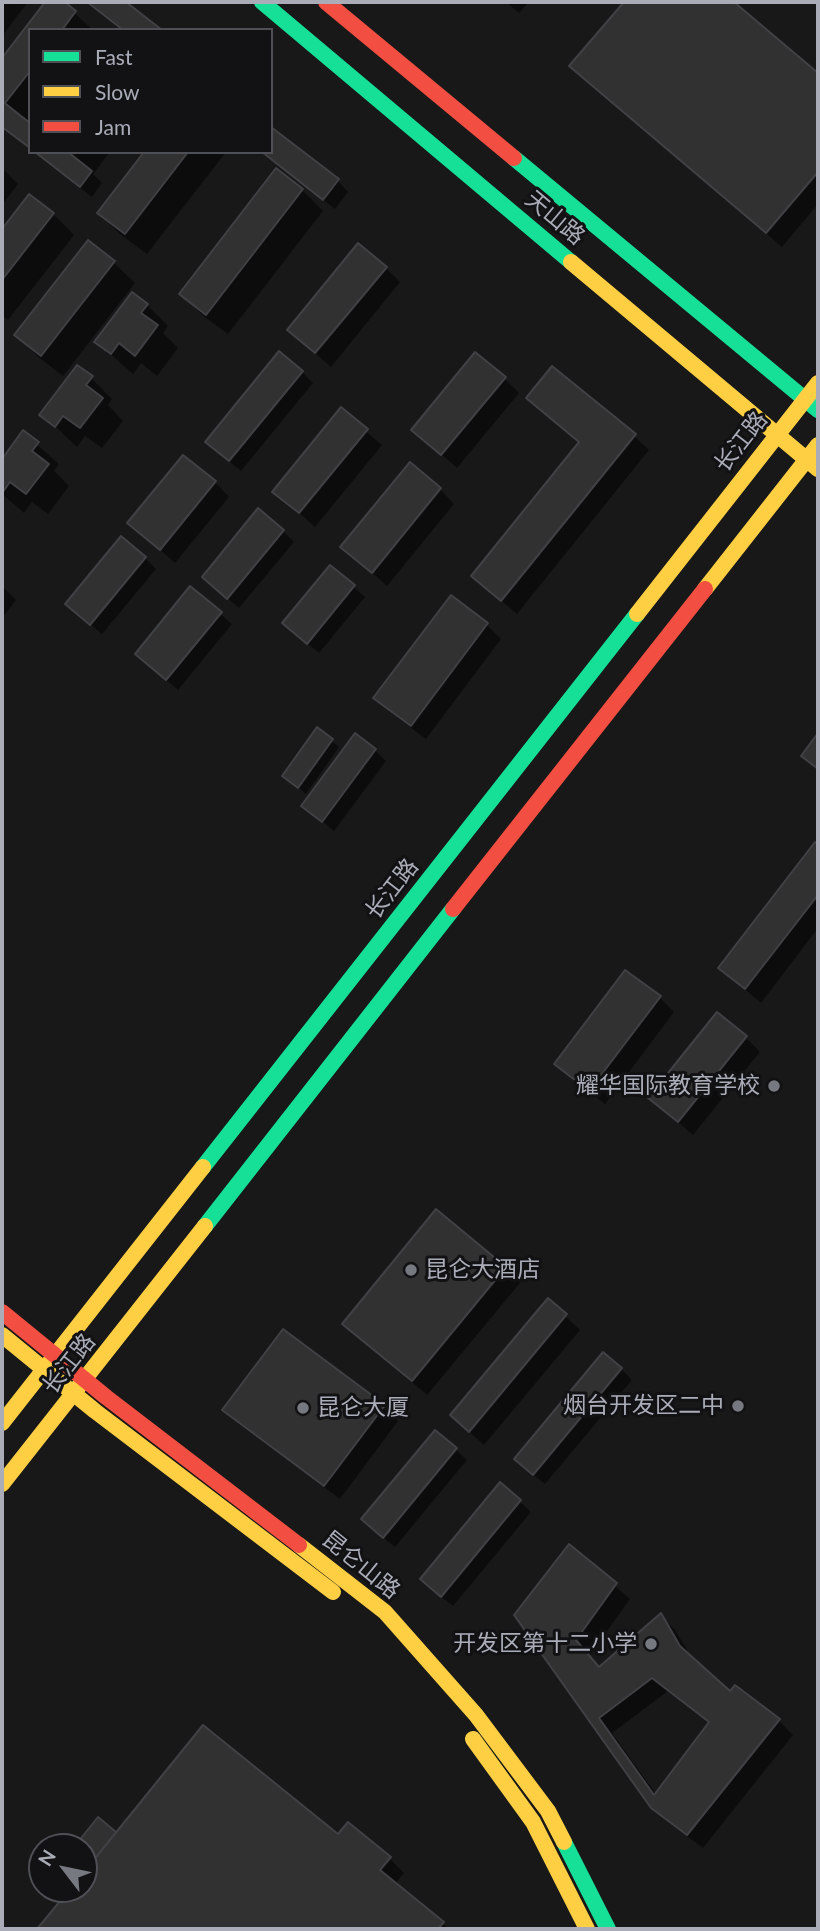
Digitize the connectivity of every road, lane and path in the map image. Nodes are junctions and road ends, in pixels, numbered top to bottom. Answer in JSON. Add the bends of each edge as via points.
{"nodes":[{"id":1,"x":262,"y":2,"type":"edge"},
{"id":2,"x":326,"y":2,"type":"edge"},
{"id":3,"x":818,"y":383,"type":"edge"},
{"id":4,"x":805,"y":399,"type":"junction"},
{"id":5,"x":818,"y":410,"type":"edge"},
{"id":6,"x":777,"y":433,"type":"junction"},
{"id":7,"x":818,"y":445,"type":"edge"},
{"id":8,"x":813,"y":464,"type":"edge"},
{"id":9,"x":2,"y":1312,"type":"edge"},
{"id":10,"x":2,"y":1335,"type":"edge"},
{"id":11,"x":56,"y":1355,"type":"junction"},
{"id":12,"x":45,"y":1369,"type":"junction"},
{"id":13,"x":85,"y":1380,"type":"junction"},
{"id":14,"x":74,"y":1393,"type":"junction"},
{"id":15,"x":2,"y":1423,"type":"edge"},
{"id":16,"x":2,"y":1484,"type":"edge"},
{"id":17,"x":342,"y":1600,"type":"dead end"},
{"id":18,"x":466,"y":1729,"type":"dead end"},
{"id":19,"x":587,"y":1929,"type":"edge"},
{"id":20,"x":608,"y":1929,"type":"edge"}],
"edges":[{"from":1,"to":6,"type":"street","name":"天山路"},
{"from":2,"to":4,"type":"street","name":"天山路"},
{"from":3,"to":4,"type":"street","name":"长江路"},
{"from":4,"to":5,"type":"street","name":"天山路"},
{"from":4,"to":6,"type":"street","name":"长江路"},
{"from":6,"to":8,"type":"street","name":"天山路"},
{"from":6,"to":11,"type":"street","name":"长江路"},
{"from":7,"to":8,"type":"street","name":"长江路"},
{"from":8,"to":13,"type":"street","name":"长江路"},
{"from":9,"to":11,"type":"street","name":"昆仑山路"},
{"from":10,"to":12,"type":"street","name":"昆仑山路"},
{"from":11,"to":12,"type":"street","name":"长江路"},
{"from":11,"to":13,"type":"street","name":"昆仑山路"},
{"from":12,"to":14,"type":"street","name":"昆仑山路"},
{"from":12,"to":15,"type":"street","name":"长江路"},
{"from":13,"to":14,"type":"street","name":"长江路"},
{"from":13,"to":20,"type":"street","name":"昆仑山路","via":[[385,1612],[476,1715],[548,1811]]},
{"from":14,"to":16,"type":"street","name":"长江路"},
{"from":14,"to":17,"type":"street","name":"昆仑山路"},
{"from":18,"to":19,"type":"street","via":[[533,1822]]}]}
